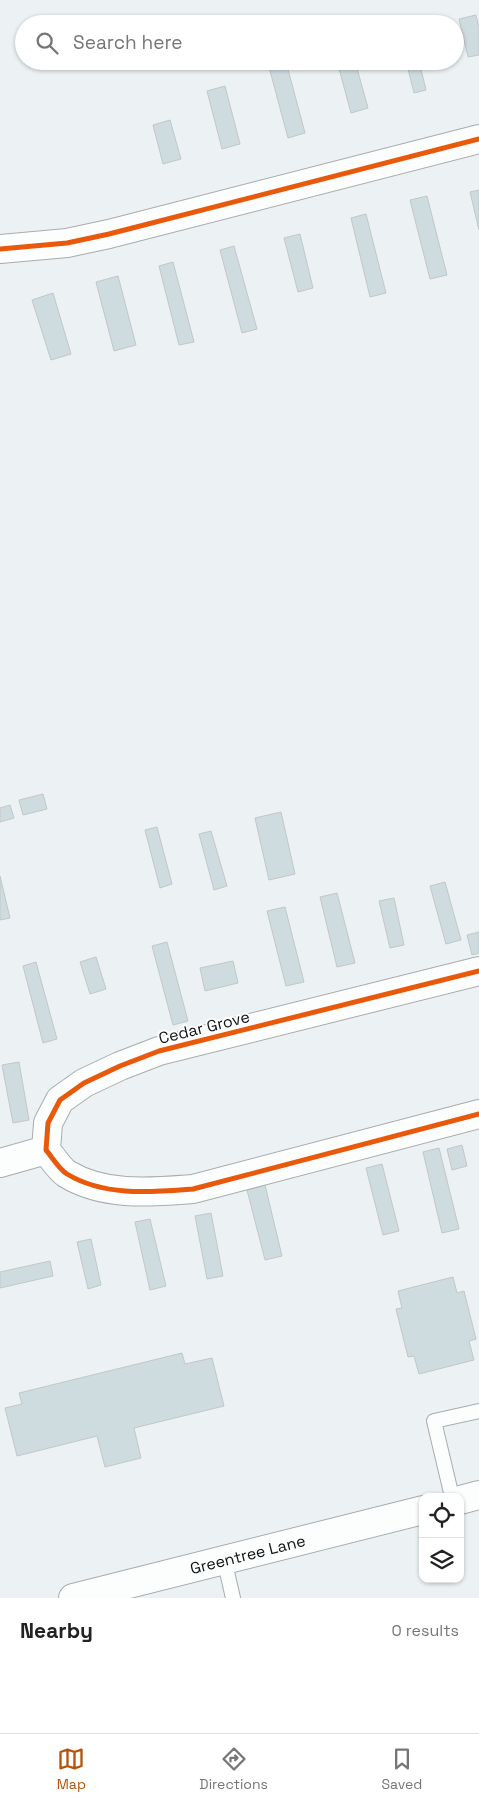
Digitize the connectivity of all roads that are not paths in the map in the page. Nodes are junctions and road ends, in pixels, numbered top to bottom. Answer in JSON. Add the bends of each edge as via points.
{"nodes":[{"id":1,"x":479,"y":139,"type":"edge"},
{"id":2,"x":0,"y":249,"type":"edge"},
{"id":3,"x":479,"y":971,"type":"edge"},
{"id":4,"x":479,"y":1114,"type":"edge"},
{"id":5,"x":46,"y":1150,"type":"junction"},
{"id":6,"x":0,"y":1163,"type":"edge"},
{"id":7,"x":479,"y":1410,"type":"edge"},
{"id":8,"x":451,"y":1493,"type":"edge"},
{"id":9,"x":479,"y":1496,"type":"edge"},
{"id":10,"x":464,"y":1499,"type":"edge"},
{"id":11,"x":419,"y":1511,"type":"edge"},
{"id":12,"x":224,"y":1559,"type":"junction"},
{"id":13,"x":74,"y":1598,"type":"edge"},
{"id":14,"x":233,"y":1598,"type":"edge"}],
"edges":[{"from":1,"to":2,"type":"street","via":[[109,234],[67,243]]},
{"from":3,"to":5,"type":"street","name":"Cedar Grove","via":[[159,1051],[120,1066],[84,1083],[60,1100],[48,1123]]},
{"from":4,"to":5,"type":"street","via":[[194,1189],[148,1192],[101,1188],[66,1173]]},
{"from":5,"to":6,"type":"street"},
{"from":7,"to":8,"type":"lane","via":[[434,1421]]},
{"from":9,"to":10,"type":"street"},
{"from":11,"to":12,"type":"street","name":"Greentree Lane"},
{"from":12,"to":13,"type":"street","name":"Greentree Lane"},
{"from":12,"to":14,"type":"lane"}]}
